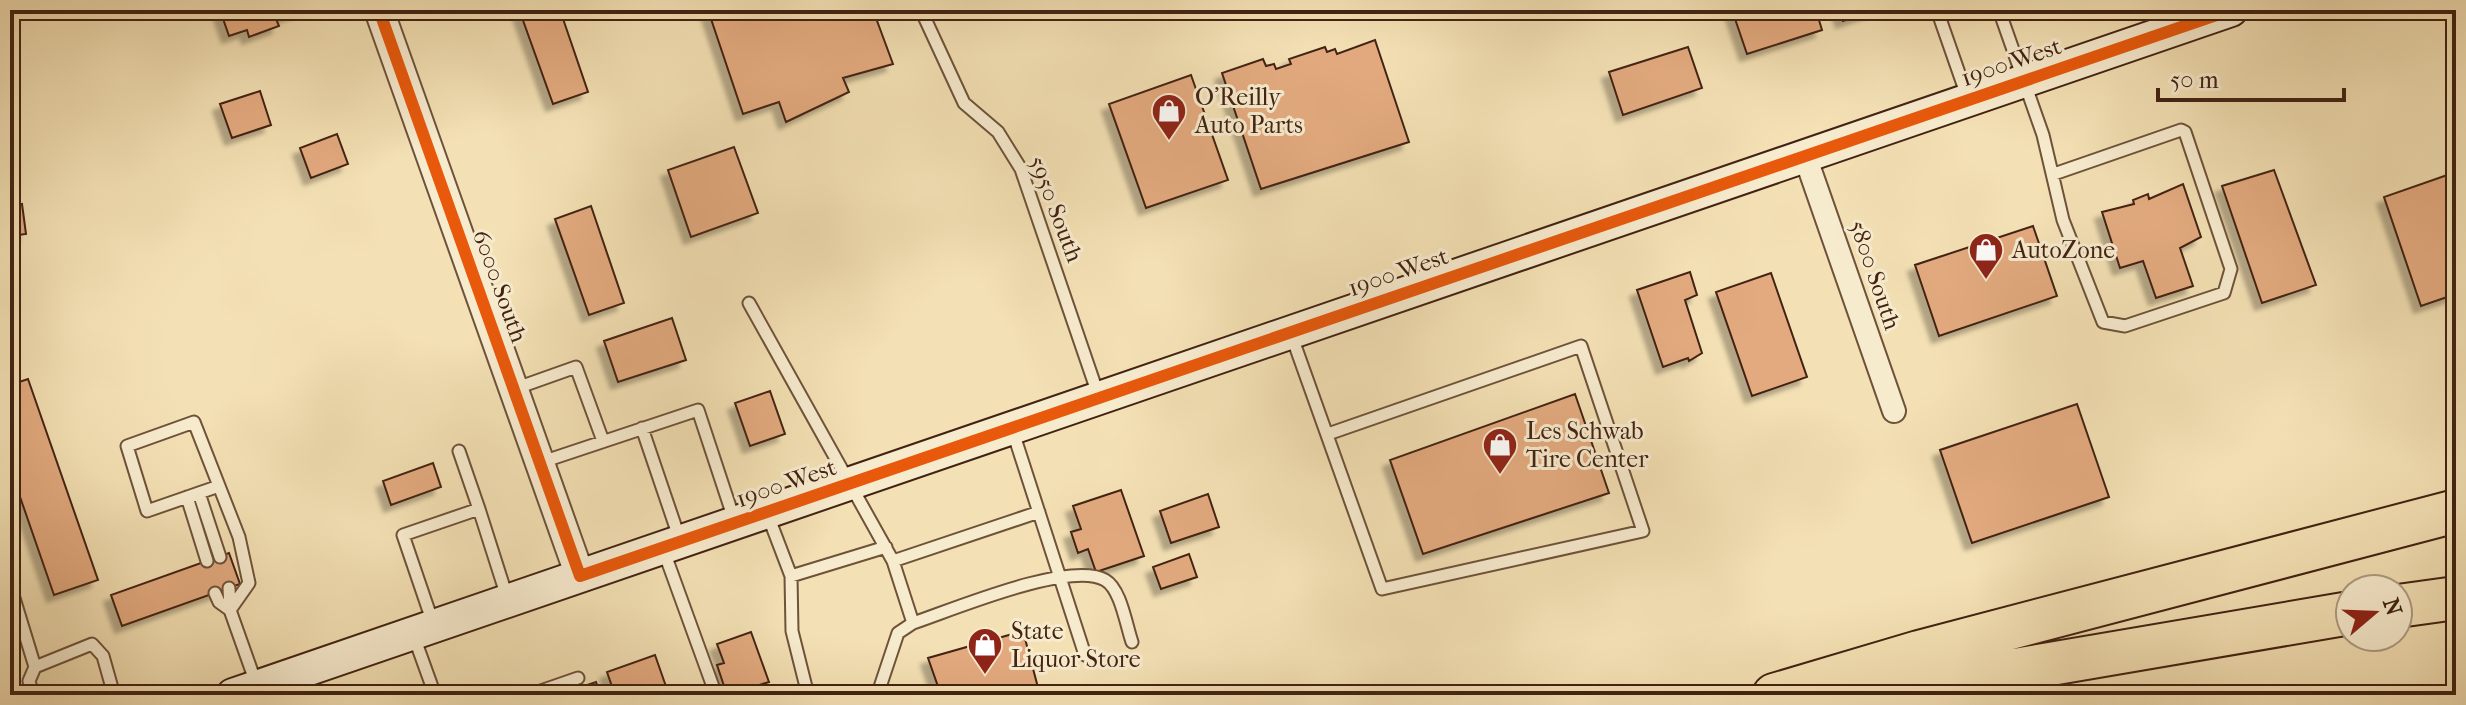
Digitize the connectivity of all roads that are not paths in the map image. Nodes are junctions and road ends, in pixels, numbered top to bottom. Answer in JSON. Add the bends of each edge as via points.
{"nodes":[{"id":1,"x":379,"y":10,"type":"edge"},
{"id":2,"x":921,"y":10,"type":"edge"},
{"id":3,"x":1937,"y":10,"type":"edge"},
{"id":4,"x":1999,"y":10,"type":"edge"},
{"id":5,"x":2231,"y":10,"type":"edge"},
{"id":6,"x":2026,"y":80,"type":"junction"},
{"id":7,"x":1969,"y":100,"type":"junction"},
{"id":8,"x":1805,"y":156,"type":"junction"},
{"id":9,"x":2054,"y":174,"type":"junction"},
{"id":10,"x":749,"y":303,"type":"dead end"},
{"id":11,"x":1290,"y":332,"type":"junction"},
{"id":12,"x":514,"y":389,"type":"junction"},
{"id":13,"x":1099,"y":398,"type":"junction"},
{"id":14,"x":1894,"y":411,"type":"dead end"},
{"id":15,"x":642,"y":428,"type":"junction"},
{"id":16,"x":1012,"y":428,"type":"junction"},
{"id":17,"x":1328,"y":434,"type":"junction"},
{"id":18,"x":603,"y":441,"type":"junction"},
{"id":19,"x":459,"y":451,"type":"dead end"},
{"id":20,"x":540,"y":463,"type":"junction"},
{"id":21,"x":849,"y":485,"type":"junction"},
{"id":22,"x":219,"y":486,"type":"junction"},
{"id":23,"x":199,"y":493,"type":"junction"},
{"id":24,"x":187,"y":497,"type":"junction"},
{"id":25,"x":479,"y":509,"type":"junction"},
{"id":26,"x":2456,"y":511,"type":"edge"},
{"id":27,"x":1039,"y":512,"type":"junction"},
{"id":28,"x":767,"y":513,"type":"junction"},
{"id":29,"x":736,"y":523,"type":"junction"},
{"id":30,"x":671,"y":545,"type":"junction"},
{"id":31,"x":886,"y":547,"type":"junction"},
{"id":32,"x":220,"y":557,"type":"dead end"},
{"id":33,"x":207,"y":561,"type":"dead end"},
{"id":34,"x":893,"y":561,"type":"junction"},
{"id":35,"x":1059,"y":575,"type":"junction"},
{"id":36,"x":580,"y":576,"type":"junction"},
{"id":37,"x":791,"y":576,"type":"junction"},
{"id":38,"x":10,"y":585,"type":"edge"},
{"id":39,"x":229,"y":588,"type":"dead end"},
{"id":40,"x":215,"y":593,"type":"dead end"},
{"id":41,"x":2456,"y":598,"type":"edge"},
{"id":42,"x":509,"y":600,"type":"junction"},
{"id":43,"x":2414,"y":604,"type":"edge"},
{"id":44,"x":230,"y":610,"type":"junction"},
{"id":45,"x":2334,"y":615,"type":"edge"},
{"id":46,"x":913,"y":623,"type":"junction"},
{"id":47,"x":424,"y":630,"type":"junction"},
{"id":48,"x":1132,"y":642,"type":"dead end"},
{"id":49,"x":1085,"y":655,"type":"dead end"},
{"id":50,"x":35,"y":667,"type":"junction"},
{"id":51,"x":578,"y":678,"type":"dead end"},
{"id":52,"x":880,"y":687,"type":"dead end"},
{"id":53,"x":245,"y":691,"type":"edge"},
{"id":54,"x":33,"y":695,"type":"edge"},
{"id":55,"x":114,"y":695,"type":"edge"},
{"id":56,"x":435,"y":695,"type":"edge"},
{"id":57,"x":529,"y":695,"type":"edge"},
{"id":58,"x":716,"y":695,"type":"edge"},
{"id":59,"x":808,"y":695,"type":"edge"},
{"id":60,"x":1774,"y":695,"type":"edge"},
{"id":61,"x":1868,"y":695,"type":"edge"}],
"edges":[{"from":1,"to":12,"type":"street","name":"6000 South"},
{"from":2,"to":13,"type":"lane","name":"5950 South","via":[[952,84],[964,103],[998,132],[1021,169]]},
{"from":3,"to":7,"type":"lane"},
{"from":4,"to":6,"type":"lane"},
{"from":5,"to":6,"type":"main road","name":"1900 West"},
{"from":6,"to":7,"type":"main road","name":"1900 West"},
{"from":6,"to":9,"type":"lane"},
{"from":7,"to":8,"type":"main road","name":"1900 West"},
{"from":8,"to":11,"type":"main road","name":"1900 West"},
{"from":8,"to":14,"type":"street","name":"5800 South"},
{"from":9,"to":9,"type":"lane","via":[[2063,220],[2103,322],[2125,326],[2224,293],[2231,269],[2185,132]]},
{"from":10,"to":21,"type":"lane"},
{"from":11,"to":13,"type":"main road","name":"1900 West"},
{"from":11,"to":17,"type":"lane"},
{"from":12,"to":18,"type":"lane","via":[[576,367]]},
{"from":12,"to":20,"type":"street","name":"6000 South"},
{"from":13,"to":16,"type":"main road","name":"1900 West"},
{"from":15,"to":18,"type":"lane"},
{"from":15,"to":29,"type":"lane","via":[[698,410]]},
{"from":15,"to":30,"type":"lane"},
{"from":16,"to":21,"type":"main road","name":"1900 West"},
{"from":16,"to":27,"type":"lane"},
{"from":17,"to":17,"type":"lane","via":[[1382,589],[1643,531],[1581,346]]},
{"from":18,"to":20,"type":"lane"},
{"from":19,"to":25,"type":"lane"},
{"from":20,"to":36,"type":"street","name":"6000 South"},
{"from":21,"to":28,"type":"main road","name":"1900 West"},
{"from":21,"to":31,"type":"lane"},
{"from":22,"to":23,"type":"lane"},
{"from":22,"to":24,"type":"lane","via":[[194,422],[127,446],[147,511]]},
{"from":22,"to":44,"type":"lane","via":[[239,537],[249,583]]},
{"from":23,"to":24,"type":"lane"},
{"from":23,"to":32,"type":"lane"},
{"from":24,"to":33,"type":"lane"},
{"from":25,"to":42,"type":"lane"},
{"from":25,"to":47,"type":"lane","via":[[403,535]]},
{"from":26,"to":60,"type":"highway"},
{"from":27,"to":34,"type":"lane"},
{"from":27,"to":35,"type":"lane"},
{"from":28,"to":29,"type":"main road","name":"1900 West"},
{"from":28,"to":37,"type":"lane"},
{"from":29,"to":30,"type":"main road","name":"1900 West"},
{"from":30,"to":36,"type":"main road","name":"1900 West"},
{"from":30,"to":58,"type":"lane"},
{"from":31,"to":34,"type":"lane"},
{"from":31,"to":37,"type":"lane"},
{"from":34,"to":46,"type":"lane"},
{"from":35,"to":46,"type":"lane"},
{"from":35,"to":48,"type":"lane","via":[[1104,579],[1114,590]]},
{"from":35,"to":49,"type":"lane"},
{"from":36,"to":42,"type":"main road","name":"1900 West"},
{"from":37,"to":59,"type":"lane","via":[[792,631]]},
{"from":38,"to":50,"type":"lane"},
{"from":39,"to":44,"type":"lane"},
{"from":40,"to":44,"type":"lane"},
{"from":41,"to":43,"type":"highway"},
{"from":42,"to":47,"type":"main road","name":"1900 West"},
{"from":44,"to":53,"type":"lane"},
{"from":45,"to":61,"type":"highway"},
{"from":46,"to":52,"type":"lane","via":[[898,633]]},
{"from":47,"to":53,"type":"main road","name":"1900 West"},
{"from":47,"to":56,"type":"lane"},
{"from":50,"to":54,"type":"lane","via":[[29,681]]},
{"from":50,"to":55,"type":"lane","via":[[92,644],[103,656]]},
{"from":51,"to":57,"type":"lane"}]}
